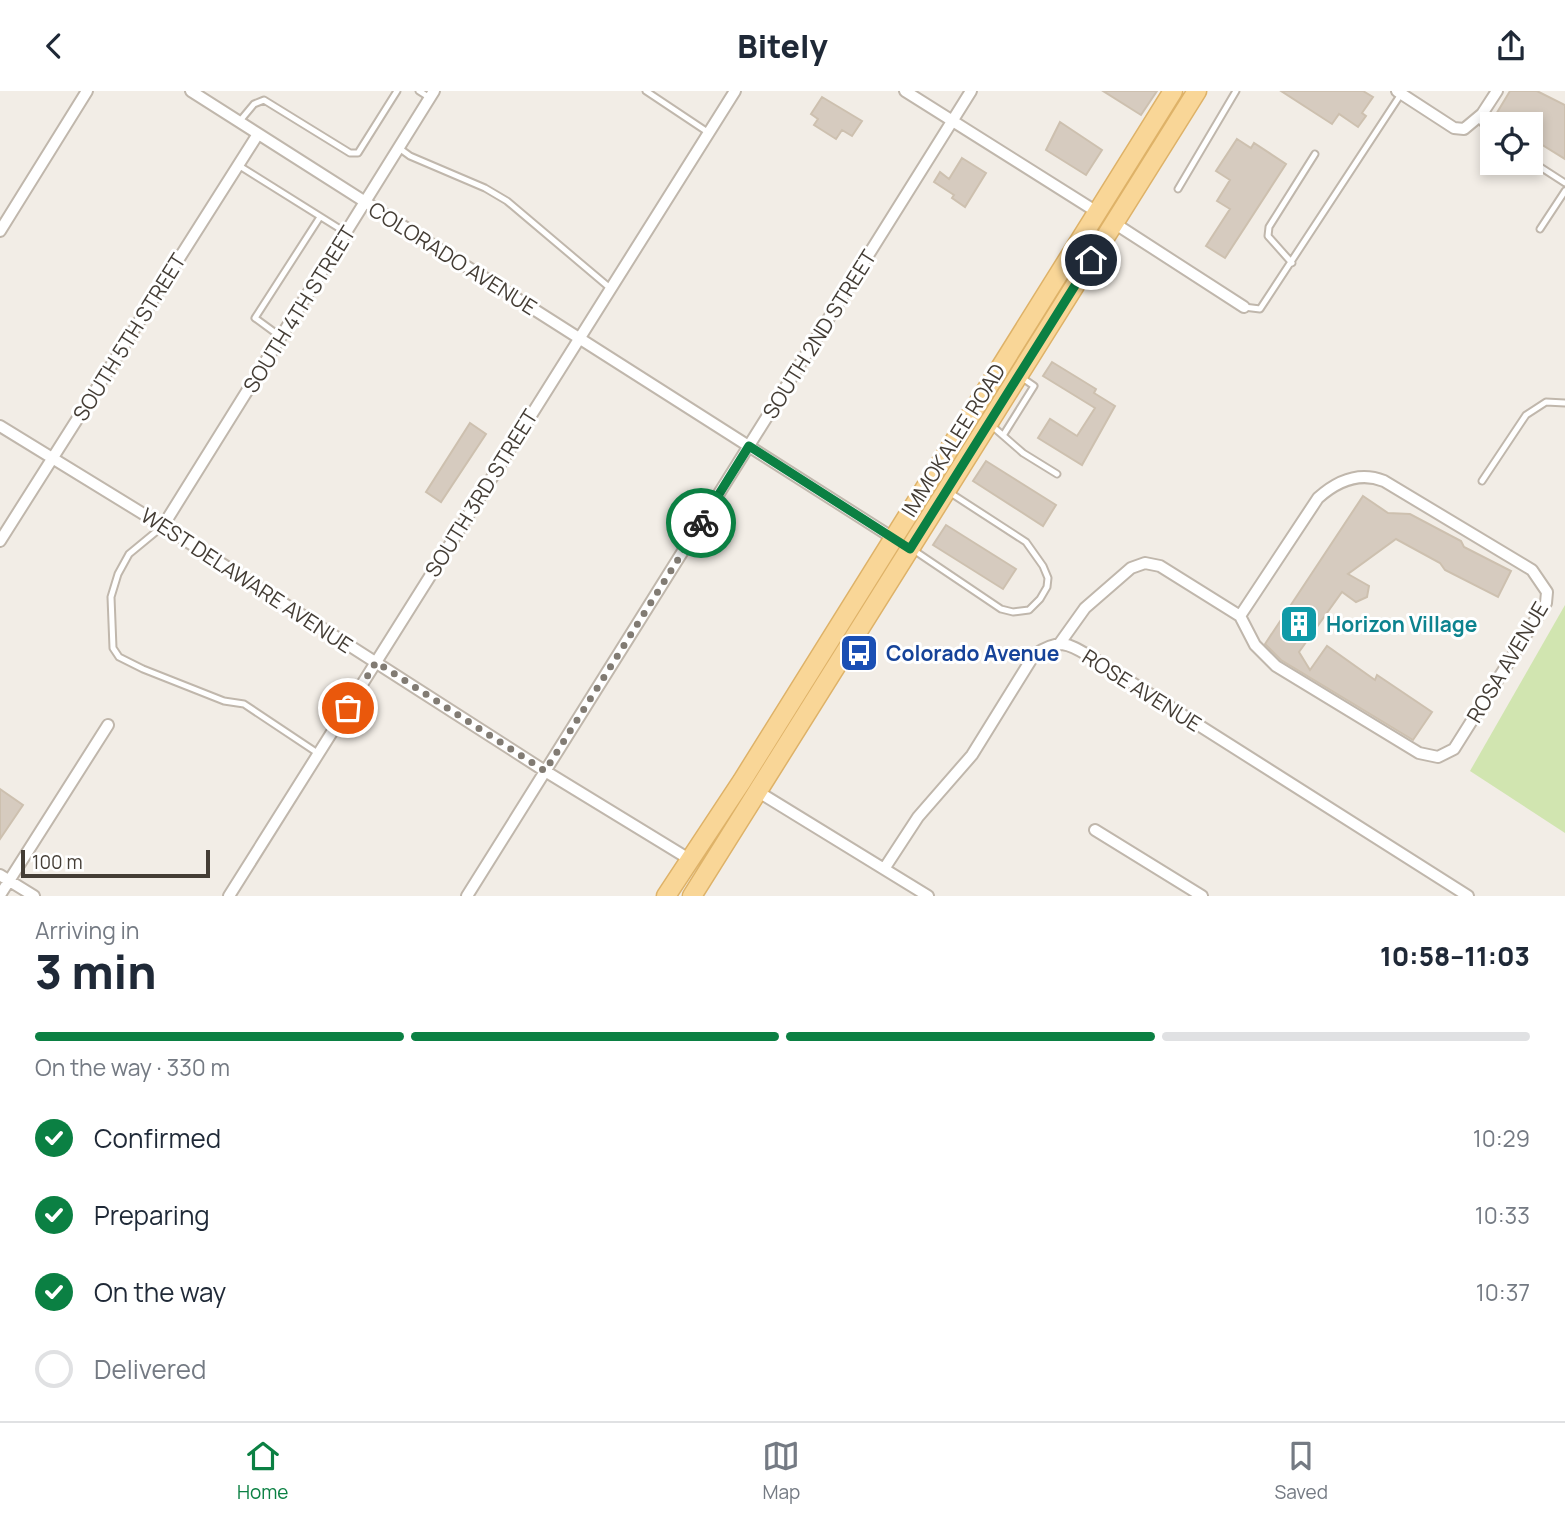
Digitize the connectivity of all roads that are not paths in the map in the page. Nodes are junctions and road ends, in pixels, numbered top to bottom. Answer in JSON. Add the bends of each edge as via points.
{"nodes":[{"id":1,"x":87,"y":91,"type":"edge"},
{"id":2,"x":191,"y":91,"type":"edge"},
{"id":3,"x":397,"y":91,"type":"edge"},
{"id":4,"x":419,"y":91,"type":"edge"},
{"id":5,"x":646,"y":91,"type":"edge"},
{"id":6,"x":735,"y":91,"type":"edge"},
{"id":7,"x":905,"y":91,"type":"edge"},
{"id":8,"x":971,"y":91,"type":"edge"},
{"id":9,"x":1173,"y":91,"type":"edge"},
{"id":10,"x":1197,"y":91,"type":"edge"},
{"id":11,"x":1497,"y":91,"type":"edge"},
{"id":12,"x":1234,"y":92,"type":"edge"},
{"id":13,"x":1399,"y":92,"type":"edge"},
{"id":14,"x":432,"y":95,"type":"edge"},
{"id":15,"x":1478,"y":118,"type":"junction"},
{"id":16,"x":1480,"y":120,"type":"edge"},
{"id":17,"x":952,"y":121,"type":"junction"},
{"id":18,"x":239,"y":122,"type":"junction"},
{"id":19,"x":709,"y":133,"type":"junction"},
{"id":20,"x":258,"y":134,"type":"junction"},
{"id":21,"x":399,"y":148,"type":"junction"},
{"id":22,"x":1315,"y":154,"type":"dead end"},
{"id":23,"x":238,"y":165,"type":"junction"},
{"id":24,"x":1543,"y":169,"type":"edge"},
{"id":25,"x":1565,"y":183,"type":"edge"},
{"id":26,"x":1178,"y":189,"type":"dead end"},
{"id":27,"x":1565,"y":191,"type":"edge"},
{"id":28,"x":365,"y":202,"type":"junction"},
{"id":29,"x":1097,"y":212,"type":"junction"},
{"id":30,"x":320,"y":217,"type":"junction"},
{"id":31,"x":1114,"y":223,"type":"junction"},
{"id":32,"x":1541,"y":229,"type":"dead end"},
{"id":33,"x":0,"y":231,"type":"edge"},
{"id":34,"x":346,"y":233,"type":"junction"},
{"id":35,"x":1292,"y":263,"type":"junction"},
{"id":36,"x":610,"y":288,"type":"junction"},
{"id":37,"x":1244,"y":307,"type":"joint"},
{"id":38,"x":281,"y":337,"type":"junction"},
{"id":39,"x":579,"y":337,"type":"junction"},
{"id":40,"x":1018,"y":376,"type":"junction"},
{"id":41,"x":1565,"y":403,"type":"edge"},
{"id":42,"x":989,"y":423,"type":"junction"},
{"id":43,"x":0,"y":426,"type":"edge"},
{"id":44,"x":1003,"y":434,"type":"junction"},
{"id":45,"x":749,"y":446,"type":"junction"},
{"id":46,"x":53,"y":457,"type":"junction"},
{"id":47,"x":1057,"y":474,"type":"dead end"},
{"id":48,"x":1482,"y":481,"type":"dead end"},
{"id":49,"x":947,"y":490,"type":"junction"},
{"id":50,"x":163,"y":526,"type":"junction"},
{"id":51,"x":892,"y":538,"type":"junction"},
{"id":52,"x":0,"y":541,"type":"edge"},
{"id":53,"x":910,"y":549,"type":"junction"},
{"id":54,"x":1240,"y":616,"type":"junction"},
{"id":55,"x":1060,"y":643,"type":"junction"},
{"id":56,"x":376,"y":662,"type":"junction"},
{"id":57,"x":108,"y":725,"type":"dead end"},
{"id":58,"x":319,"y":754,"type":"junction"},
{"id":59,"x":545,"y":771,"type":"junction"},
{"id":60,"x":742,"y":781,"type":"junction"},
{"id":61,"x":757,"y":792,"type":"junction"},
{"id":62,"x":1095,"y":830,"type":"dead end"},
{"id":63,"x":689,"y":859,"type":"junction"},
{"id":64,"x":884,"y":869,"type":"junction"},
{"id":65,"x":708,"y":871,"type":"junction"},
{"id":66,"x":5,"y":878,"type":"edge"},
{"id":67,"x":0,"y":895,"type":"edge"},
{"id":68,"x":33,"y":896,"type":"edge"},
{"id":69,"x":229,"y":896,"type":"edge"},
{"id":70,"x":467,"y":896,"type":"edge"},
{"id":71,"x":666,"y":896,"type":"edge"},
{"id":72,"x":692,"y":896,"type":"edge"},
{"id":73,"x":928,"y":896,"type":"edge"},
{"id":74,"x":1202,"y":896,"type":"edge"},
{"id":75,"x":1468,"y":896,"type":"edge"}],
"edges":[{"from":1,"to":33,"type":"street"},
{"from":2,"to":18,"type":"street","name":"COLORADO AVENUE"},
{"from":3,"to":18,"type":"lane","via":[[358,153],[350,153],[264,100],[254,104]]},
{"from":4,"to":14,"type":"lane"},
{"from":5,"to":19,"type":"lane"},
{"from":6,"to":19,"type":"street","name":"SOUTH 3RD STREET"},
{"from":7,"to":17,"type":"street"},
{"from":8,"to":17,"type":"street","name":"SOUTH 2ND STREET"},
{"from":9,"to":29,"type":"main road","name":"IMMOKALEE ROAD"},
{"from":10,"to":31,"type":"main road","name":"IMMOKALEE ROAD"},
{"from":11,"to":15,"type":"street"},
{"from":12,"to":26,"type":"lane"},
{"from":13,"to":15,"type":"street","via":[[1454,128],[1464,129]]},
{"from":13,"to":35,"type":"lane"},
{"from":14,"to":21,"type":"street","name":"SOUTH 4TH STREET"},
{"from":15,"to":16,"type":"lane"},
{"from":17,"to":29,"type":"street"},
{"from":17,"to":45,"type":"street","name":"SOUTH 2ND STREET"},
{"from":18,"to":20,"type":"street","name":"COLORADO AVENUE"},
{"from":19,"to":36,"type":"street","name":"SOUTH 3RD STREET"},
{"from":20,"to":23,"type":"street","name":"SOUTH 5TH STREET"},
{"from":20,"to":28,"type":"street","name":"COLORADO AVENUE"},
{"from":21,"to":28,"type":"street","name":"SOUTH 4TH STREET"},
{"from":21,"to":36,"type":"lane","via":[[507,201]]},
{"from":22,"to":35,"type":"lane","via":[[1269,227],[1268,236]]},
{"from":23,"to":30,"type":"lane"},
{"from":23,"to":46,"type":"street","name":"SOUTH 5TH STREET"},
{"from":24,"to":25,"type":"lane"},
{"from":27,"to":32,"type":"lane"},
{"from":28,"to":34,"type":"street","name":"SOUTH 4TH STREET"},
{"from":28,"to":39,"type":"street","name":"COLORADO AVENUE"},
{"from":29,"to":31,"type":"main road"},
{"from":29,"to":51,"type":"main road","name":"IMMOKALEE ROAD"},
{"from":30,"to":34,"type":"lane"},
{"from":30,"to":38,"type":"lane","via":[[255,317]]},
{"from":31,"to":37,"type":"street"},
{"from":31,"to":40,"type":"main road","name":"IMMOKALEE ROAD"},
{"from":34,"to":38,"type":"street","name":"SOUTH 4TH STREET"},
{"from":35,"to":37,"type":"lane","via":[[1260,309]]},
{"from":36,"to":39,"type":"street","name":"SOUTH 3RD STREET"},
{"from":38,"to":50,"type":"street","name":"SOUTH 4TH STREET"},
{"from":39,"to":45,"type":"street","name":"COLORADO AVENUE"},
{"from":39,"to":56,"type":"street","name":"SOUTH 3RD STREET"},
{"from":40,"to":42,"type":"main road","name":"IMMOKALEE ROAD"},
{"from":40,"to":44,"type":"lane","via":[[1034,386]]},
{"from":41,"to":48,"type":"lane","via":[[1546,402],[1526,415]]},
{"from":42,"to":44,"type":"lane"},
{"from":42,"to":49,"type":"main road","name":"IMMOKALEE ROAD"},
{"from":43,"to":46,"type":"street","name":"WEST DELAWARE AVENUE"},
{"from":44,"to":47,"type":"lane"},
{"from":45,"to":51,"type":"street","name":"COLORADO AVENUE"},
{"from":45,"to":59,"type":"street","name":"SOUTH 2ND STREET"},
{"from":46,"to":50,"type":"street","name":"WEST DELAWARE AVENUE"},
{"from":46,"to":52,"type":"street","name":"SOUTH 5TH STREET"},
{"from":49,"to":53,"type":"main road","name":"IMMOKALEE ROAD"},
{"from":49,"to":53,"type":"lane","via":[[1026,542],[1048,578],[1040,599],[1028,610],[1002,609]]},
{"from":50,"to":56,"type":"street","name":"WEST DELAWARE AVENUE"},
{"from":50,"to":58,"type":"lane","via":[[129,554],[118,574],[111,597],[113,648],[143,669],[215,698],[244,704]]},
{"from":51,"to":53,"type":"main road"},
{"from":51,"to":60,"type":"main road","name":"IMMOKALEE ROAD"},
{"from":53,"to":61,"type":"main road","name":"IMMOKALEE ROAD"},
{"from":54,"to":54,"type":"street","name":"ROSA AVENUE","via":[[1255,645],[1276,666],[1419,753],[1438,757],[1454,749],[1546,603],[1547,592],[1532,570],[1384,481],[1352,477],[1318,498]]},
{"from":54,"to":55,"type":"street","name":"ROSA AVENUE","via":[[1160,566],[1144,563],[1085,608]]},
{"from":55,"to":64,"type":"street","name":"ROSE AVENUE","via":[[1034,655],[965,765],[918,817]]},
{"from":55,"to":75,"type":"street","name":"ROSE AVENUE","via":[[1096,660]]},
{"from":56,"to":58,"type":"street","name":"SOUTH 3RD STREET"},
{"from":56,"to":59,"type":"street","name":"WEST DELAWARE AVENUE"},
{"from":57,"to":66,"type":"street"},
{"from":58,"to":69,"type":"street","name":"SOUTH 3RD STREET"},
{"from":59,"to":63,"type":"street","name":"WEST DELAWARE AVENUE"},
{"from":59,"to":70,"type":"street","name":"SOUTH 2ND STREET"},
{"from":60,"to":61,"type":"main road"},
{"from":60,"to":63,"type":"main road","name":"IMMOKALEE ROAD"},
{"from":61,"to":64,"type":"street"},
{"from":61,"to":65,"type":"main road","name":"IMMOKALEE ROAD"},
{"from":62,"to":74,"type":"street"},
{"from":63,"to":65,"type":"main road"},
{"from":63,"to":71,"type":"main road","name":"IMMOKALEE ROAD"},
{"from":64,"to":73,"type":"street"},
{"from":65,"to":72,"type":"main road","name":"IMMOKALEE ROAD"},
{"from":66,"to":67,"type":"street"},
{"from":66,"to":68,"type":"street"}]}
